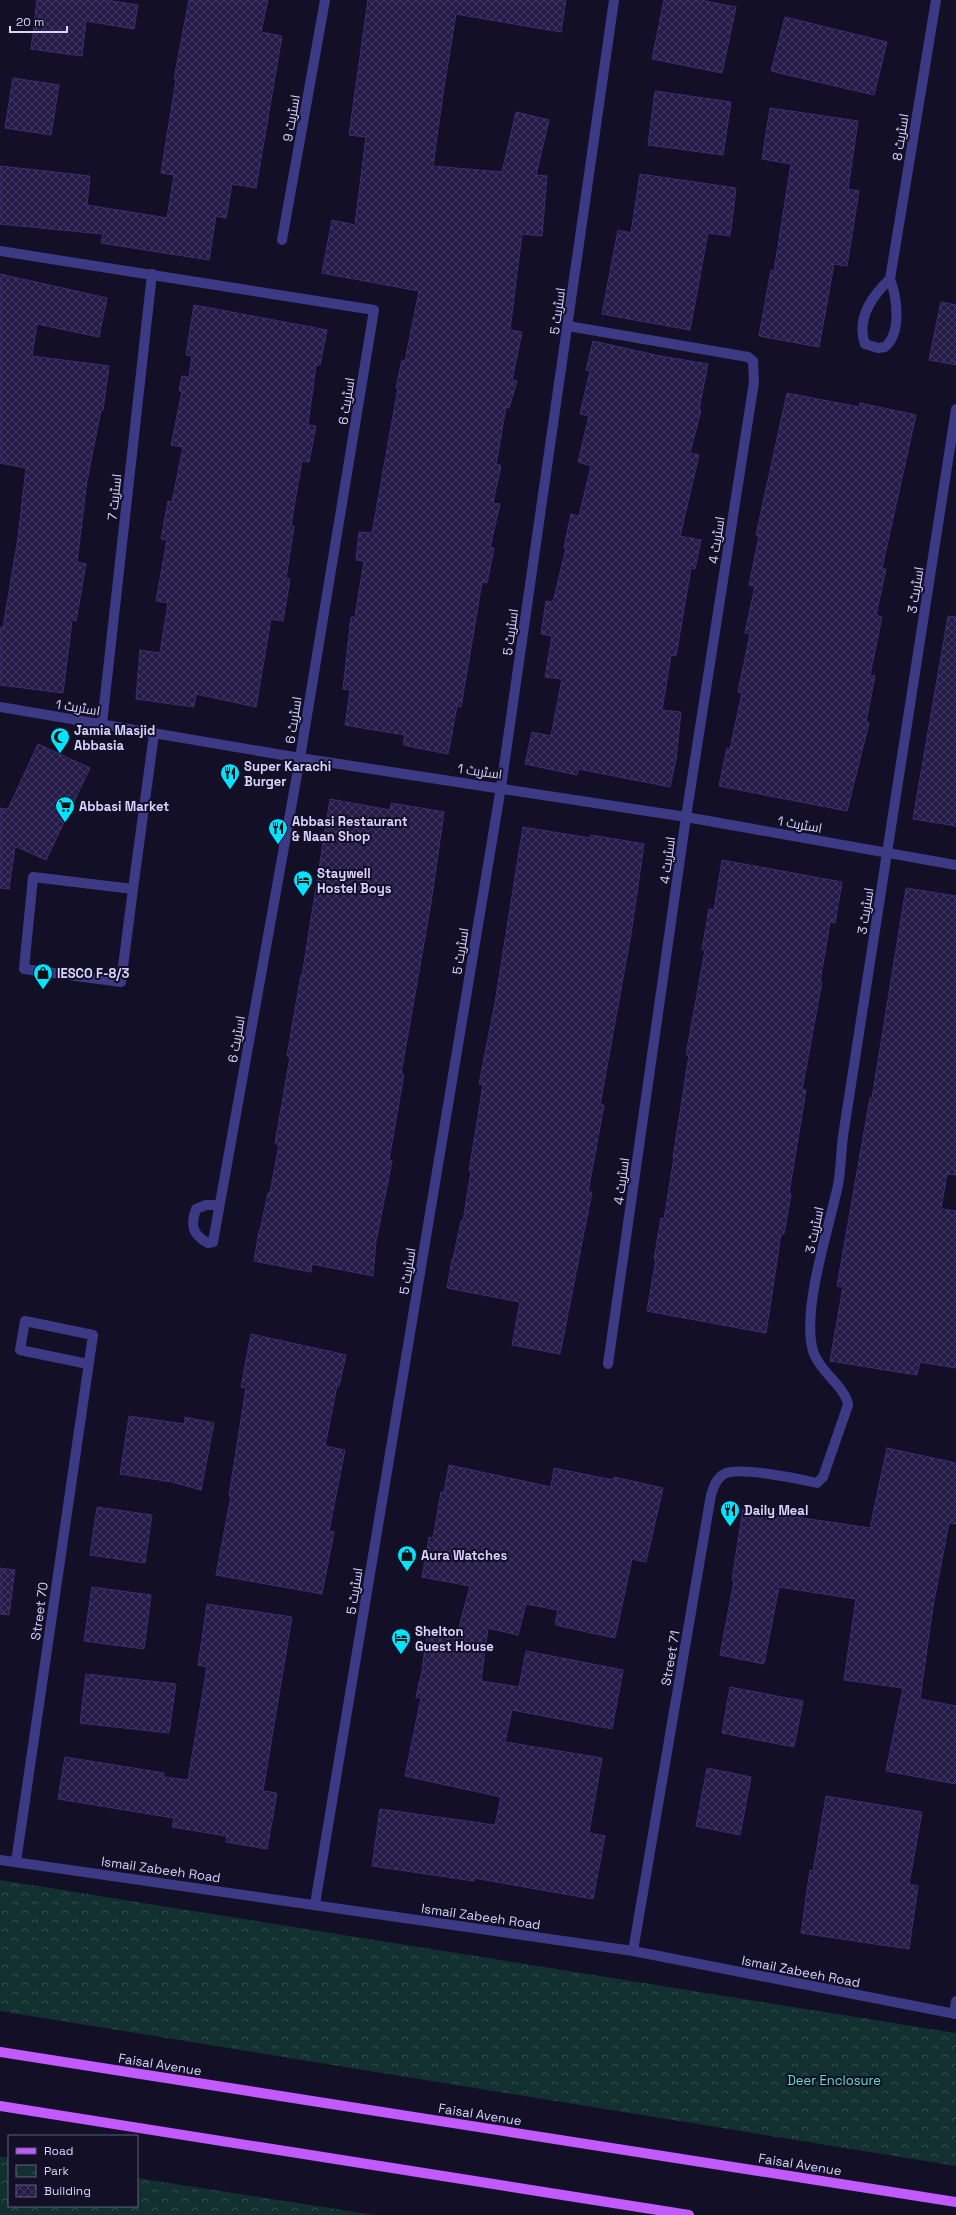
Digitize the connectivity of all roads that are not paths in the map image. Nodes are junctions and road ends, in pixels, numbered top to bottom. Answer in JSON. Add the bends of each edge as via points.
{"nodes":[{"id":1,"x":325,"y":0,"type":"edge"},
{"id":2,"x":614,"y":0,"type":"edge"},
{"id":3,"x":936,"y":0,"type":"edge"},
{"id":4,"x":282,"y":240,"type":"dead end"},
{"id":5,"x":0,"y":251,"type":"edge"},
{"id":6,"x":152,"y":274,"type":"junction"},
{"id":7,"x":890,"y":279,"type":"junction"},
{"id":8,"x":568,"y":326,"type":"junction"},
{"id":9,"x":956,"y":409,"type":"edge"},
{"id":10,"x":0,"y":707,"type":"edge"},
{"id":11,"x":102,"y":724,"type":"junction"},
{"id":12,"x":154,"y":734,"type":"junction"},
{"id":13,"x":300,"y":758,"type":"junction"},
{"id":14,"x":501,"y":787,"type":"junction"},
{"id":15,"x":686,"y":817,"type":"junction"},
{"id":16,"x":887,"y":854,"type":"junction"},
{"id":17,"x":956,"y":865,"type":"edge"},
{"id":18,"x":133,"y":889,"type":"junction"},
{"id":19,"x":219,"y":1205,"type":"dead end"},
{"id":20,"x":88,"y":1364,"type":"junction"},
{"id":21,"x":608,"y":1364,"type":"dead end"},
{"id":22,"x":823,"y":1477,"type":"joint"},
{"id":23,"x":0,"y":1860,"type":"edge"},
{"id":24,"x":16,"y":1862,"type":"junction"},
{"id":25,"x":315,"y":1904,"type":"junction"},
{"id":26,"x":633,"y":1951,"type":"junction"},
{"id":27,"x":956,"y":2001,"type":"edge"},
{"id":28,"x":955,"y":2014,"type":"edge"},
{"id":29,"x":0,"y":2052,"type":"edge"},
{"id":30,"x":0,"y":2106,"type":"edge"},
{"id":31,"x":956,"y":2202,"type":"edge"},
{"id":32,"x":689,"y":2215,"type":"edge"}],
"edges":[{"from":1,"to":4,"type":"street","name":"اسٹریٹ 9"},
{"from":2,"to":8,"type":"street","name":"اسٹریٹ 5"},
{"from":3,"to":7,"type":"street","name":"اسٹریٹ 8"},
{"from":5,"to":6,"type":"street"},
{"from":6,"to":11,"type":"street","name":"اسٹریٹ 7"},
{"from":6,"to":13,"type":"street","name":"اسٹریٹ 6","via":[[374,310]]},
{"from":7,"to":7,"type":"street","name":"اسٹریٹ 8","via":[[866,310],[862,336],[865,344],[870,347],[885,347],[893,336],[895,294]]},
{"from":8,"to":14,"type":"street","name":"اسٹریٹ 5"},
{"from":8,"to":15,"type":"street","name":"اسٹریٹ 4","via":[[748,357],[753,361],[754,382]]},
{"from":9,"to":16,"type":"street","name":"اسٹریٹ 3"},
{"from":10,"to":11,"type":"street","name":"اسٹریٹ 1"},
{"from":11,"to":12,"type":"street","name":"اسٹریٹ 1"},
{"from":12,"to":13,"type":"street","name":"اسٹریٹ 1"},
{"from":12,"to":18,"type":"street"},
{"from":13,"to":14,"type":"street","name":"اسٹریٹ 1"},
{"from":13,"to":19,"type":"street","name":"اسٹریٹ 6"},
{"from":14,"to":15,"type":"street","name":"اسٹریٹ 1"},
{"from":14,"to":25,"type":"street","name":"اسٹریٹ 5"},
{"from":15,"to":16,"type":"street","name":"اسٹریٹ 1"},
{"from":15,"to":21,"type":"street","name":"اسٹریٹ 4"},
{"from":16,"to":17,"type":"street","name":"اسٹریٹ 1"},
{"from":16,"to":22,"type":"street","name":"اسٹریٹ 3","via":[[838,1183],[812,1300],[812,1346],[821,1368],[843,1393],[848,1405]]},
{"from":18,"to":18,"type":"street","via":[[121,982],[24,969],[33,877]]},
{"from":20,"to":20,"type":"street","name":"Street 70","via":[[20,1350],[25,1321],[93,1335]]},
{"from":20,"to":24,"type":"street","name":"Street 70"},
{"from":22,"to":26,"type":"street","name":"Street 71","via":[[817,1483],[789,1476],[746,1473],[725,1474],[716,1482],[710,1503]]},
{"from":23,"to":24,"type":"street","name":"Ismail Zabeeh Road"},
{"from":24,"to":25,"type":"street","name":"Ismail Zabeeh Road"},
{"from":25,"to":26,"type":"street","name":"Ismail Zabeeh Road"},
{"from":26,"to":28,"type":"street","name":"Ismail Zabeeh Road"},
{"from":27,"to":28,"type":"street"},
{"from":29,"to":31,"type":"main road","name":"Faisal Avenue"},
{"from":30,"to":32,"type":"main road"}]}
